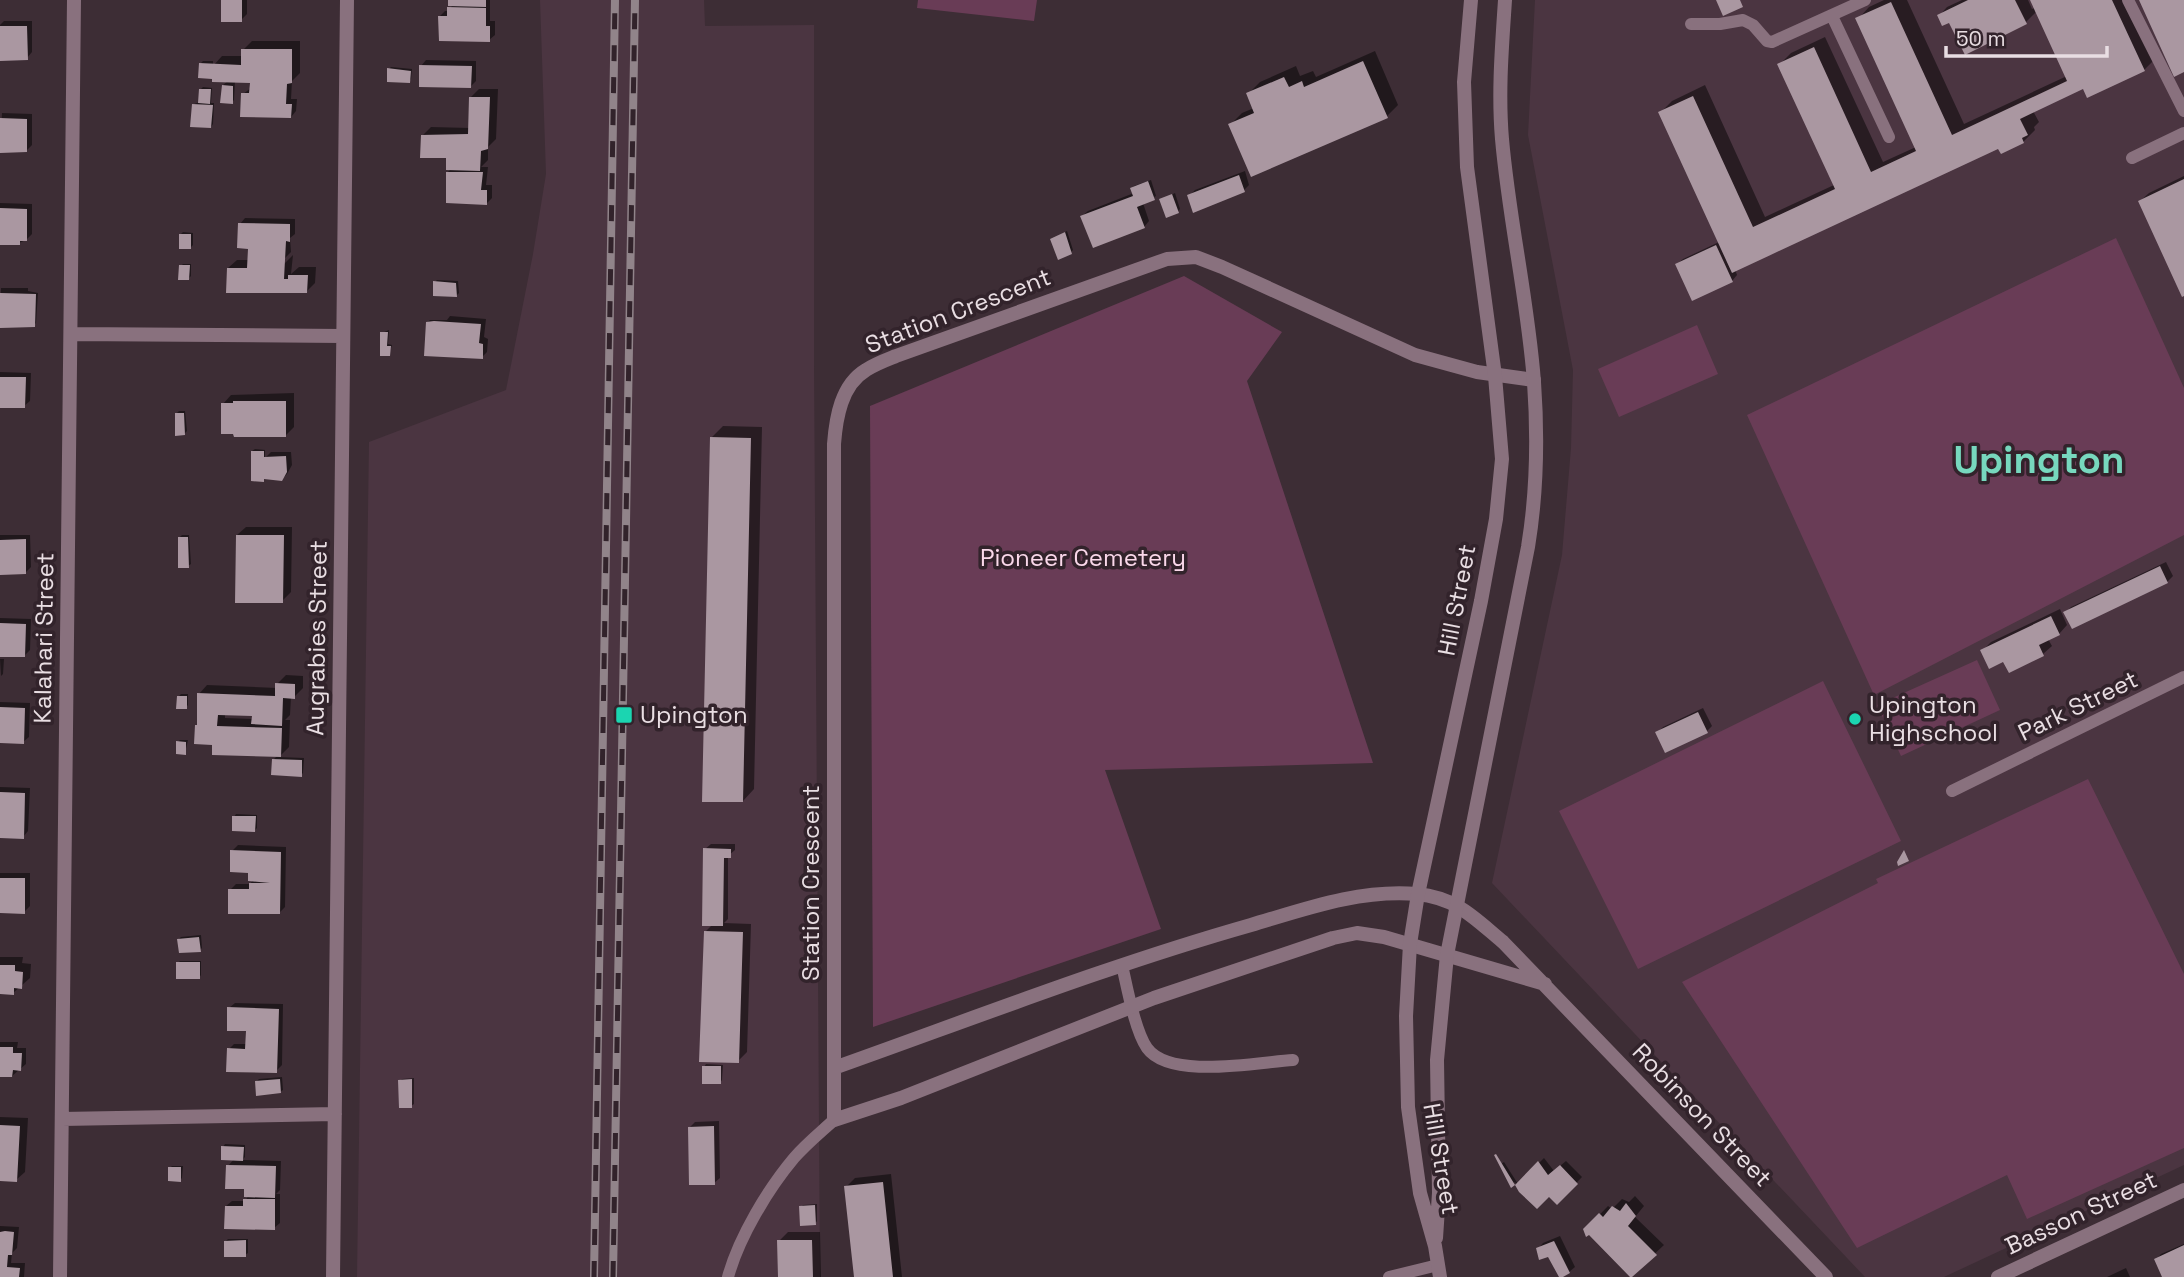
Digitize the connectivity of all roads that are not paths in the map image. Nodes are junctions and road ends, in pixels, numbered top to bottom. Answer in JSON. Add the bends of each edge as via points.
{"nodes":[{"id":1,"x":74,"y":0,"type":"edge"},
{"id":2,"x":347,"y":0,"type":"edge"},
{"id":3,"x":1471,"y":0,"type":"edge"},
{"id":4,"x":1505,"y":0,"type":"edge"},
{"id":5,"x":1865,"y":0,"type":"edge"},
{"id":6,"x":2129,"y":0,"type":"edge"},
{"id":7,"x":1832,"y":16,"type":"junction"},
{"id":8,"x":1691,"y":24,"type":"dead end"},
{"id":9,"x":2184,"y":111,"type":"edge"},
{"id":10,"x":2184,"y":133,"type":"edge"},
{"id":11,"x":1889,"y":137,"type":"dead end"},
{"id":12,"x":2132,"y":158,"type":"dead end"},
{"id":13,"x":71,"y":334,"type":"junction"},
{"id":14,"x":342,"y":336,"type":"junction"},
{"id":15,"x":1495,"y":376,"type":"junction"},
{"id":16,"x":1534,"y":380,"type":"junction"},
{"id":17,"x":2184,"y":677,"type":"edge"},
{"id":18,"x":1952,"y":791,"type":"dead end"},
{"id":19,"x":1419,"y":894,"type":"junction"},
{"id":20,"x":1455,"y":903,"type":"junction"},
{"id":21,"x":1410,"y":944,"type":"junction"},
{"id":22,"x":1447,"y":955,"type":"junction"},
{"id":23,"x":1122,"y":965,"type":"junction"},
{"id":24,"x":1545,"y":984,"type":"junction"},
{"id":25,"x":1132,"y":1007,"type":"junction"},
{"id":26,"x":1293,"y":1059,"type":"dead end"},
{"id":27,"x":834,"y":1068,"type":"junction"},
{"id":28,"x":335,"y":1114,"type":"junction"},
{"id":29,"x":62,"y":1119,"type":"junction"},
{"id":30,"x":834,"y":1120,"type":"junction"},
{"id":31,"x":2184,"y":1190,"type":"edge"},
{"id":32,"x":1435,"y":1246,"type":"junction"},
{"id":33,"x":1439,"y":1271,"type":"edge"},
{"id":34,"x":60,"y":1277,"type":"edge"},
{"id":35,"x":333,"y":1277,"type":"edge"},
{"id":36,"x":729,"y":1277,"type":"edge"},
{"id":37,"x":1390,"y":1277,"type":"edge"},
{"id":38,"x":1826,"y":1277,"type":"edge"},
{"id":39,"x":1998,"y":1277,"type":"edge"}],
"edges":[{"from":1,"to":13,"type":"street","name":"Kalahari Street"},
{"from":2,"to":14,"type":"street","name":"Augrabies Street"},
{"from":3,"to":15,"type":"street","name":"Hill Street","via":[[1464,82],[1467,167]]},
{"from":4,"to":16,"type":"street","name":"Hill Street","via":[[1499,87],[1502,139]]},
{"from":5,"to":7,"type":"lane"},
{"from":6,"to":9,"type":"lane"},
{"from":7,"to":8,"type":"lane","via":[[1772,42],[1743,20]]},
{"from":7,"to":11,"type":"lane"},
{"from":10,"to":12,"type":"lane"},
{"from":13,"to":14,"type":"street"},
{"from":13,"to":29,"type":"street","name":"Kalahari Street"},
{"from":14,"to":28,"type":"street","name":"Augrabies Street"},
{"from":15,"to":16,"type":"street","name":"Station Crescent"},
{"from":15,"to":19,"type":"street","name":"Hill Street","via":[[1502,459],[1496,519]]},
{"from":15,"to":27,"type":"street","name":"Station Crescent","via":[[1399,349],[1222,267],[1188,256],[1099,282],[896,356],[858,376],[843,398],[834,444]]},
{"from":16,"to":20,"type":"street","name":"Hill Street","via":[[1536,484],[1530,535]]},
{"from":17,"to":18,"type":"lane","name":"Park Street"},
{"from":19,"to":20,"type":"street"},
{"from":19,"to":21,"type":"street","name":"Hill Street"},
{"from":19,"to":23,"type":"street","via":[[1369,894],[1337,901]]},
{"from":20,"to":22,"type":"street","name":"Hill Street"},
{"from":20,"to":24,"type":"street","name":"Robinson Street"},
{"from":21,"to":22,"type":"street","name":"Robinson Street"},
{"from":21,"to":25,"type":"street","via":[[1357,933],[1332,938]]},
{"from":21,"to":32,"type":"street","name":"Hill Street","via":[[1408,1107],[1420,1194]]},
{"from":22,"to":24,"type":"street","name":"Robinson Street"},
{"from":22,"to":32,"type":"street","name":"Hill Street","via":[[1437,1060]]},
{"from":23,"to":25,"type":"lane"},
{"from":23,"to":27,"type":"street"},
{"from":24,"to":38,"type":"street","name":"Robinson Street"},
{"from":25,"to":26,"type":"lane","via":[[1146,1047],[1163,1060],[1199,1067]]},
{"from":25,"to":30,"type":"street"},
{"from":27,"to":30,"type":"street","name":"Station Crescent"},
{"from":28,"to":29,"type":"street"},
{"from":28,"to":35,"type":"street","name":"Augrabies Street"},
{"from":29,"to":34,"type":"street","name":"Kalahari Street"},
{"from":30,"to":36,"type":"lane","via":[[782,1174],[755,1217]]},
{"from":31,"to":39,"type":"street","name":"Basson Street"},
{"from":32,"to":33,"type":"street"},
{"from":33,"to":37,"type":"lane"}]}
